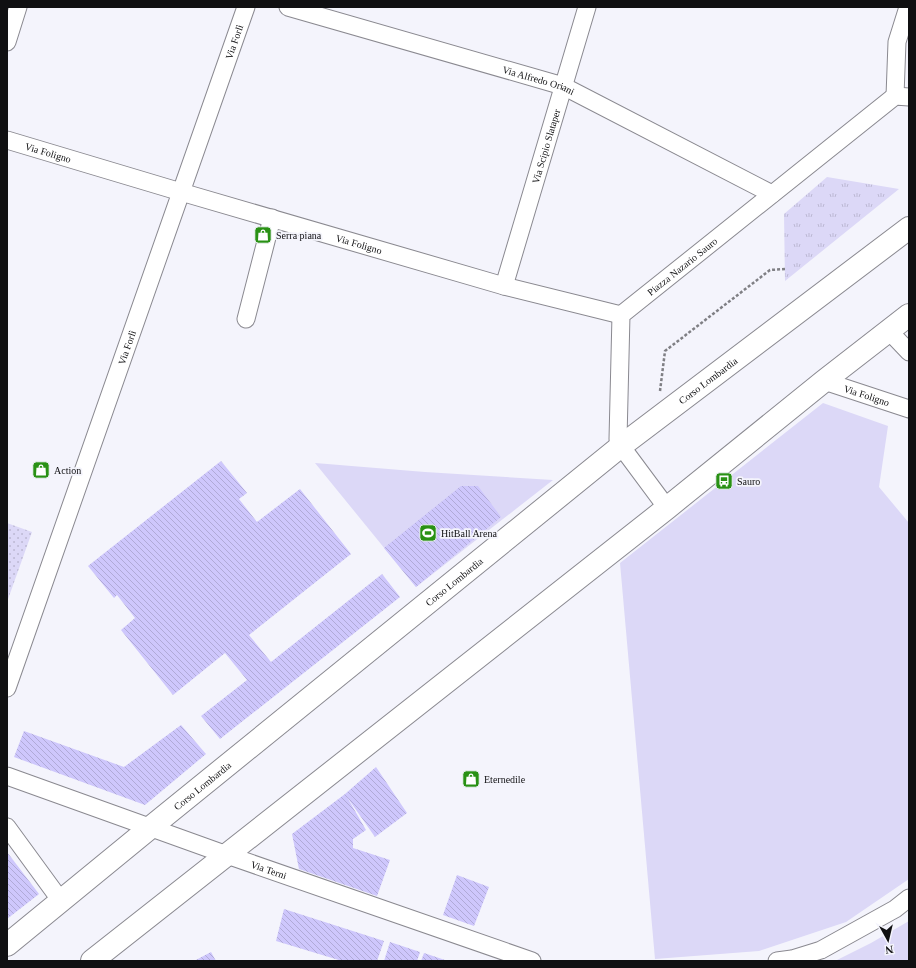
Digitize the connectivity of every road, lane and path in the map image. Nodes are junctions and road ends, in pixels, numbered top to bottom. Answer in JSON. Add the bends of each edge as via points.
{"nodes":[{"id":1,"x":18,"y":7,"type":"edge"},
{"id":2,"x":246,"y":7,"type":"edge"},
{"id":3,"x":288,"y":7,"type":"edge"},
{"id":4,"x":587,"y":7,"type":"edge"},
{"id":5,"x":908,"y":7,"type":"edge"},
{"id":6,"x":7,"y":42,"type":"edge"},
{"id":7,"x":563,"y":86,"type":"junction"},
{"id":8,"x":902,"y":96,"type":"edge"},
{"id":9,"x":7,"y":140,"type":"edge"},
{"id":10,"x":181,"y":192,"type":"junction"},
{"id":11,"x":772,"y":194,"type":"junction"},
{"id":12,"x":272,"y":218,"type":"junction"},
{"id":13,"x":909,"y":228,"type":"edge"},
{"id":14,"x":785,"y":269,"type":"dead end"},
{"id":15,"x":504,"y":286,"type":"junction"},
{"id":16,"x":621,"y":315,"type":"junction"},
{"id":17,"x":909,"y":315,"type":"edge"},
{"id":18,"x":246,"y":319,"type":"dead end"},
{"id":19,"x":889,"y":331,"type":"junction"},
{"id":20,"x":909,"y":352,"type":"edge"},
{"id":21,"x":824,"y":381,"type":"junction"},
{"id":22,"x":909,"y":409,"type":"edge"},
{"id":23,"x":657,"y":418,"type":"junction"},
{"id":24,"x":621,"y":446,"type":"junction"},
{"id":25,"x":667,"y":508,"type":"junction"},
{"id":26,"x":7,"y":688,"type":"edge"},
{"id":27,"x":7,"y":776,"type":"edge"},
{"id":28,"x":7,"y":827,"type":"edge"},
{"id":29,"x":151,"y":827,"type":"junction"},
{"id":30,"x":227,"y":855,"type":"junction"},
{"id":31,"x":909,"y":898,"type":"edge"},
{"id":32,"x":61,"y":901,"type":"junction"},
{"id":33,"x":7,"y":946,"type":"edge"},
{"id":34,"x":92,"y":961,"type":"edge"},
{"id":35,"x":532,"y":961,"type":"edge"},
{"id":36,"x":777,"y":961,"type":"edge"}],
"edges":[{"from":1,"to":6,"type":"street"},
{"from":2,"to":10,"type":"street","name":"Via Forlì"},
{"from":3,"to":7,"type":"street","name":"Via Alfredo Oriani"},
{"from":4,"to":7,"type":"street","name":"Via Scipio Slataper"},
{"from":5,"to":8,"type":"street","via":[[897,42]]},
{"from":7,"to":11,"type":"street","name":"Via Alfredo Oriani"},
{"from":7,"to":15,"type":"street","name":"Via Scipio Slataper"},
{"from":8,"to":11,"type":"street","name":"Piazza Nazario Sauro"},
{"from":9,"to":10,"type":"street","name":"Via Foligno"},
{"from":10,"to":12,"type":"street","name":"Via Foligno"},
{"from":10,"to":26,"type":"street","name":"Via Forlì"},
{"from":11,"to":16,"type":"street","name":"Piazza Nazario Sauro"},
{"from":12,"to":15,"type":"street","name":"Via Foligno"},
{"from":12,"to":18,"type":"street"},
{"from":13,"to":23,"type":"street","name":"Corso Lombardia"},
{"from":14,"to":23,"type":"path","via":[[770,270],[665,350]]},
{"from":15,"to":16,"type":"street","name":"Via Foligno"},
{"from":16,"to":24,"type":"street","via":[[618,440]]},
{"from":17,"to":19,"type":"street"},
{"from":19,"to":20,"type":"street"},
{"from":19,"to":21,"type":"street"},
{"from":21,"to":22,"type":"street","name":"Via Foligno"},
{"from":21,"to":25,"type":"street"},
{"from":23,"to":24,"type":"street","name":"Corso Lombardia"},
{"from":24,"to":25,"type":"street"},
{"from":24,"to":29,"type":"street","name":"Corso Lombardia"},
{"from":25,"to":30,"type":"street"},
{"from":27,"to":29,"type":"street","name":"Via Terni"},
{"from":28,"to":32,"type":"street"},
{"from":29,"to":30,"type":"street","name":"Via Terni"},
{"from":29,"to":32,"type":"street","name":"Corso Lombardia"},
{"from":30,"to":34,"type":"street"},
{"from":30,"to":35,"type":"street","name":"Via Terni"},
{"from":31,"to":36,"type":"street","via":[[895,909],[821,950]]},
{"from":32,"to":33,"type":"street","name":"Corso Lombardia"}]}
